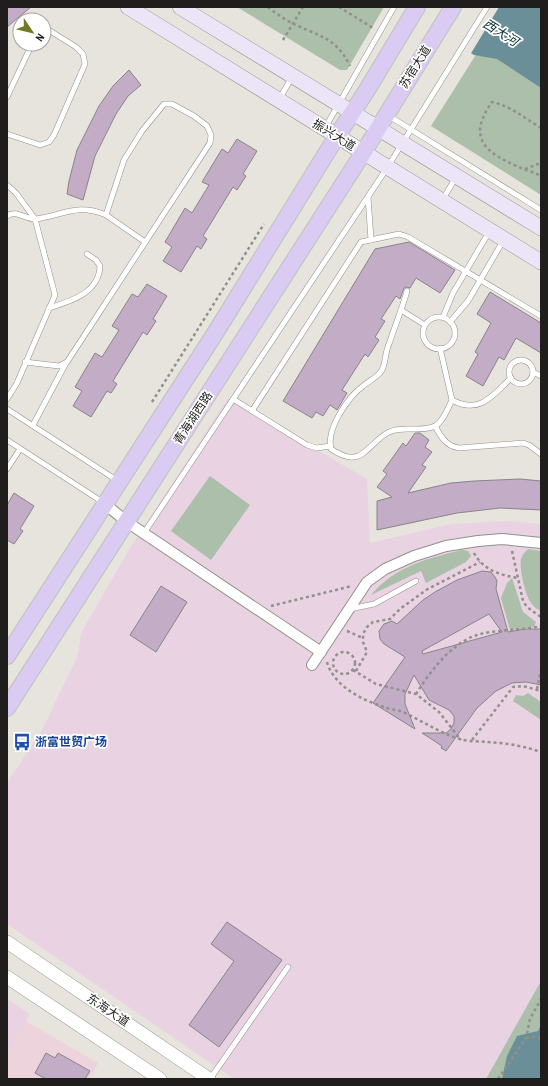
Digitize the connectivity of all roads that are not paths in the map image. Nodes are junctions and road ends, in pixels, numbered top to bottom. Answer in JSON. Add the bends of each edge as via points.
{"nodes":[{"id":1,"x":128,"y":7,"type":"edge"},
{"id":2,"x":180,"y":7,"type":"edge"},
{"id":3,"x":394,"y":7,"type":"edge"},
{"id":4,"x":417,"y":7,"type":"edge"},
{"id":5,"x":453,"y":7,"type":"edge"},
{"id":6,"x":487,"y":7,"type":"edge"},
{"id":7,"x":52,"y":32,"type":"edge"},
{"id":8,"x":28,"y":52,"type":"edge"},
{"id":9,"x":293,"y":76,"type":"junction"},
{"id":10,"x":7,"y":97,"type":"edge"},
{"id":11,"x":278,"y":100,"type":"junction"},
{"id":12,"x":338,"y":104,"type":"junction"},
{"id":13,"x":352,"y":113,"type":"junction"},
{"id":14,"x":385,"y":116,"type":"junction"},
{"id":15,"x":411,"y":130,"type":"junction"},
{"id":16,"x":331,"y":132,"type":"junction"},
{"id":17,"x":7,"y":134,"type":"edge"},
{"id":18,"x":402,"y":143,"type":"junction"},
{"id":19,"x":363,"y":153,"type":"junction"},
{"id":20,"x":387,"y":168,"type":"junction"},
{"id":21,"x":457,"y":176,"type":"junction"},
{"id":22,"x":7,"y":185,"type":"edge"},
{"id":23,"x":368,"y":197,"type":"junction"},
{"id":24,"x":442,"y":202,"type":"junction"},
{"id":25,"x":541,"y":210,"type":"edge"},
{"id":26,"x":106,"y":215,"type":"junction"},
{"id":27,"x":7,"y":216,"type":"edge"},
{"id":28,"x":35,"y":219,"type":"junction"},
{"id":29,"x":541,"y":228,"type":"edge"},
{"id":30,"x":490,"y":231,"type":"junction"},
{"id":31,"x":504,"y":239,"type":"junction"},
{"id":32,"x":371,"y":240,"type":"junction"},
{"id":33,"x":145,"y":242,"type":"junction"},
{"id":34,"x":88,"y":254,"type":"dead end"},
{"id":35,"x":541,"y":262,"type":"edge"},
{"id":36,"x":466,"y":271,"type":"junction"},
{"id":37,"x":480,"y":280,"type":"junction"},
{"id":38,"x":407,"y":291,"type":"dead end"},
{"id":39,"x":49,"y":308,"type":"junction"},
{"id":40,"x":402,"y":310,"type":"junction"},
{"id":41,"x":541,"y":316,"type":"edge"},
{"id":42,"x":443,"y":317,"type":"junction"},
{"id":43,"x":450,"y":322,"type":"junction"},
{"id":44,"x":425,"y":325,"type":"junction"},
{"id":45,"x":440,"y":348,"type":"junction"},
{"id":46,"x":25,"y":362,"type":"junction"},
{"id":47,"x":67,"y":362,"type":"junction"},
{"id":48,"x":533,"y":372,"type":"junction"},
{"id":49,"x":541,"y":376,"type":"edge"},
{"id":50,"x":511,"y":378,"type":"junction"},
{"id":51,"x":7,"y":399,"type":"edge"},
{"id":52,"x":233,"y":399,"type":"junction"},
{"id":53,"x":452,"y":400,"type":"junction"},
{"id":54,"x":7,"y":409,"type":"edge"},
{"id":55,"x":252,"y":411,"type":"junction"},
{"id":56,"x":33,"y":425,"type":"junction"},
{"id":57,"x":435,"y":426,"type":"junction"},
{"id":58,"x":7,"y":440,"type":"edge"},
{"id":59,"x":330,"y":446,"type":"junction"},
{"id":60,"x":20,"y":449,"type":"junction"},
{"id":61,"x":541,"y":454,"type":"edge"},
{"id":62,"x":7,"y":469,"type":"edge"},
{"id":63,"x":119,"y":482,"type":"junction"},
{"id":64,"x":105,"y":504,"type":"junction"},
{"id":65,"x":127,"y":522,"type":"junction"},
{"id":66,"x":144,"y":533,"type":"junction"},
{"id":67,"x":541,"y":543,"type":"edge"},
{"id":68,"x":416,"y":581,"type":"dead end"},
{"id":69,"x":349,"y":609,"type":"junction"},
{"id":70,"x":322,"y":650,"type":"junction"},
{"id":71,"x":7,"y":656,"type":"edge"},
{"id":72,"x":312,"y":664,"type":"dead end"},
{"id":73,"x":7,"y":708,"type":"edge"},
{"id":74,"x":7,"y":942,"type":"edge"},
{"id":75,"x":288,"y":967,"type":"dead end"},
{"id":76,"x":7,"y":977,"type":"edge"},
{"id":77,"x":160,"y":1079,"type":"edge"},
{"id":78,"x":209,"y":1079,"type":"edge"}],
"edges":[{"from":1,"to":11,"type":"main road","name":"振兴大道"},
{"from":2,"to":9,"type":"main road"},
{"from":3,"to":12,"type":"lane"},
{"from":4,"to":13,"type":"main road"},
{"from":5,"to":14,"type":"main road","name":"苏宿大道"},
{"from":6,"to":15,"type":"lane"},
{"from":7,"to":17,"type":"lane","via":[[76,47],[83,54],[85,64],[54,135],[49,142],[40,146]]},
{"from":8,"to":10,"type":"lane"},
{"from":9,"to":11,"type":"lane"},
{"from":9,"to":12,"type":"main road"},
{"from":11,"to":16,"type":"main road","name":"振兴大道"},
{"from":12,"to":13,"type":"main road"},
{"from":12,"to":16,"type":"lane"},
{"from":13,"to":14,"type":"main road"},
{"from":13,"to":16,"type":"main road"},
{"from":14,"to":15,"type":"lane"},
{"from":14,"to":18,"type":"main road"},
{"from":14,"to":19,"type":"main road","name":"青海湖西路"},
{"from":15,"to":18,"type":"lane"},
{"from":15,"to":25,"type":"lane"},
{"from":16,"to":19,"type":"main road","name":"振兴大道"},
{"from":16,"to":63,"type":"main road","via":[[214,335]]},
{"from":18,"to":20,"type":"lane"},
{"from":18,"to":21,"type":"main road"},
{"from":19,"to":20,"type":"main road","name":"振兴大道"},
{"from":19,"to":65,"type":"main road","name":"青海湖西路"},
{"from":20,"to":23,"type":"lane"},
{"from":20,"to":24,"type":"main road","name":"振兴大道"},
{"from":21,"to":24,"type":"lane"},
{"from":21,"to":29,"type":"main road"},
{"from":22,"to":28,"type":"lane"},
{"from":23,"to":32,"type":"lane"},
{"from":23,"to":52,"type":"lane"},
{"from":24,"to":30,"type":"main road","name":"振兴大道"},
{"from":26,"to":28,"type":"lane","via":[[95,210],[83,209]]},
{"from":26,"to":33,"type":"lane"},
{"from":26,"to":33,"type":"lane","via":[[124,160],[142,131],[164,104],[172,104],[194,116],[207,126],[211,134],[210,143]]},
{"from":27,"to":28,"type":"lane","via":[[16,214]]},
{"from":28,"to":39,"type":"lane","via":[[55,295]]},
{"from":30,"to":31,"type":"main road","name":"振兴大道"},
{"from":30,"to":36,"type":"lane"},
{"from":31,"to":35,"type":"main road","name":"振兴大道"},
{"from":31,"to":37,"type":"lane"},
{"from":32,"to":36,"type":"lane","via":[[398,234],[408,237]]},
{"from":32,"to":55,"type":"lane","via":[[361,242],[355,250]]},
{"from":33,"to":47,"type":"lane"},
{"from":34,"to":39,"type":"lane","via":[[100,266],[96,283],[73,300]]},
{"from":36,"to":37,"type":"lane"},
{"from":36,"to":42,"type":"lane"},
{"from":37,"to":41,"type":"lane"},
{"from":37,"to":43,"type":"lane","via":[[468,301]]},
{"from":38,"to":40,"type":"lane"},
{"from":39,"to":46,"type":"lane"},
{"from":40,"to":44,"type":"lane"},
{"from":40,"to":59,"type":"lane","via":[[382,370],[379,375],[362,386],[340,413]]},
{"from":42,"to":43,"type":"lane"},
{"from":42,"to":44,"type":"lane","via":[[433,318]]},
{"from":43,"to":45,"type":"lane","via":[[455,331],[454,336],[448,345]]},
{"from":44,"to":45,"type":"lane","via":[[425,340],[433,347]]},
{"from":45,"to":53,"type":"lane"},
{"from":46,"to":47,"type":"lane","via":[[59,366]]},
{"from":46,"to":51,"type":"lane"},
{"from":47,"to":56,"type":"lane"},
{"from":48,"to":49,"type":"lane"},
{"from":48,"to":50,"type":"lane","via":[[530,381],[523,384],[516,383]]},
{"from":48,"to":50,"type":"lane","via":[[529,363],[517,362],[511,367]]},
{"from":50,"to":53,"type":"lane","via":[[482,404],[475,406]]},
{"from":52,"to":55,"type":"lane"},
{"from":52,"to":66,"type":"lane"},
{"from":53,"to":57,"type":"lane"},
{"from":54,"to":56,"type":"lane"},
{"from":55,"to":59,"type":"lane","via":[[307,445],[316,448]]},
{"from":56,"to":63,"type":"lane"},
{"from":57,"to":59,"type":"lane","via":[[401,428],[387,433],[354,457],[342,456]]},
{"from":57,"to":61,"type":"lane","via":[[441,437],[452,447],[523,443]]},
{"from":58,"to":60,"type":"lane"},
{"from":60,"to":62,"type":"lane"},
{"from":60,"to":64,"type":"lane"},
{"from":63,"to":64,"type":"main road"},
{"from":64,"to":65,"type":"street"},
{"from":64,"to":71,"type":"main road"},
{"from":65,"to":66,"type":"street"},
{"from":65,"to":73,"type":"main road","name":"青海湖西路"},
{"from":66,"to":70,"type":"street","via":[[257,610]]},
{"from":67,"to":69,"type":"street","via":[[502,539],[469,542],[414,556],[384,570],[367,582]]},
{"from":68,"to":69,"type":"lane","via":[[374,604]]},
{"from":69,"to":70,"type":"street"},
{"from":70,"to":72,"type":"street"},
{"from":74,"to":78,"type":"street","name":"东海大道"},
{"from":75,"to":78,"type":"lane"},
{"from":76,"to":77,"type":"street"}]}
